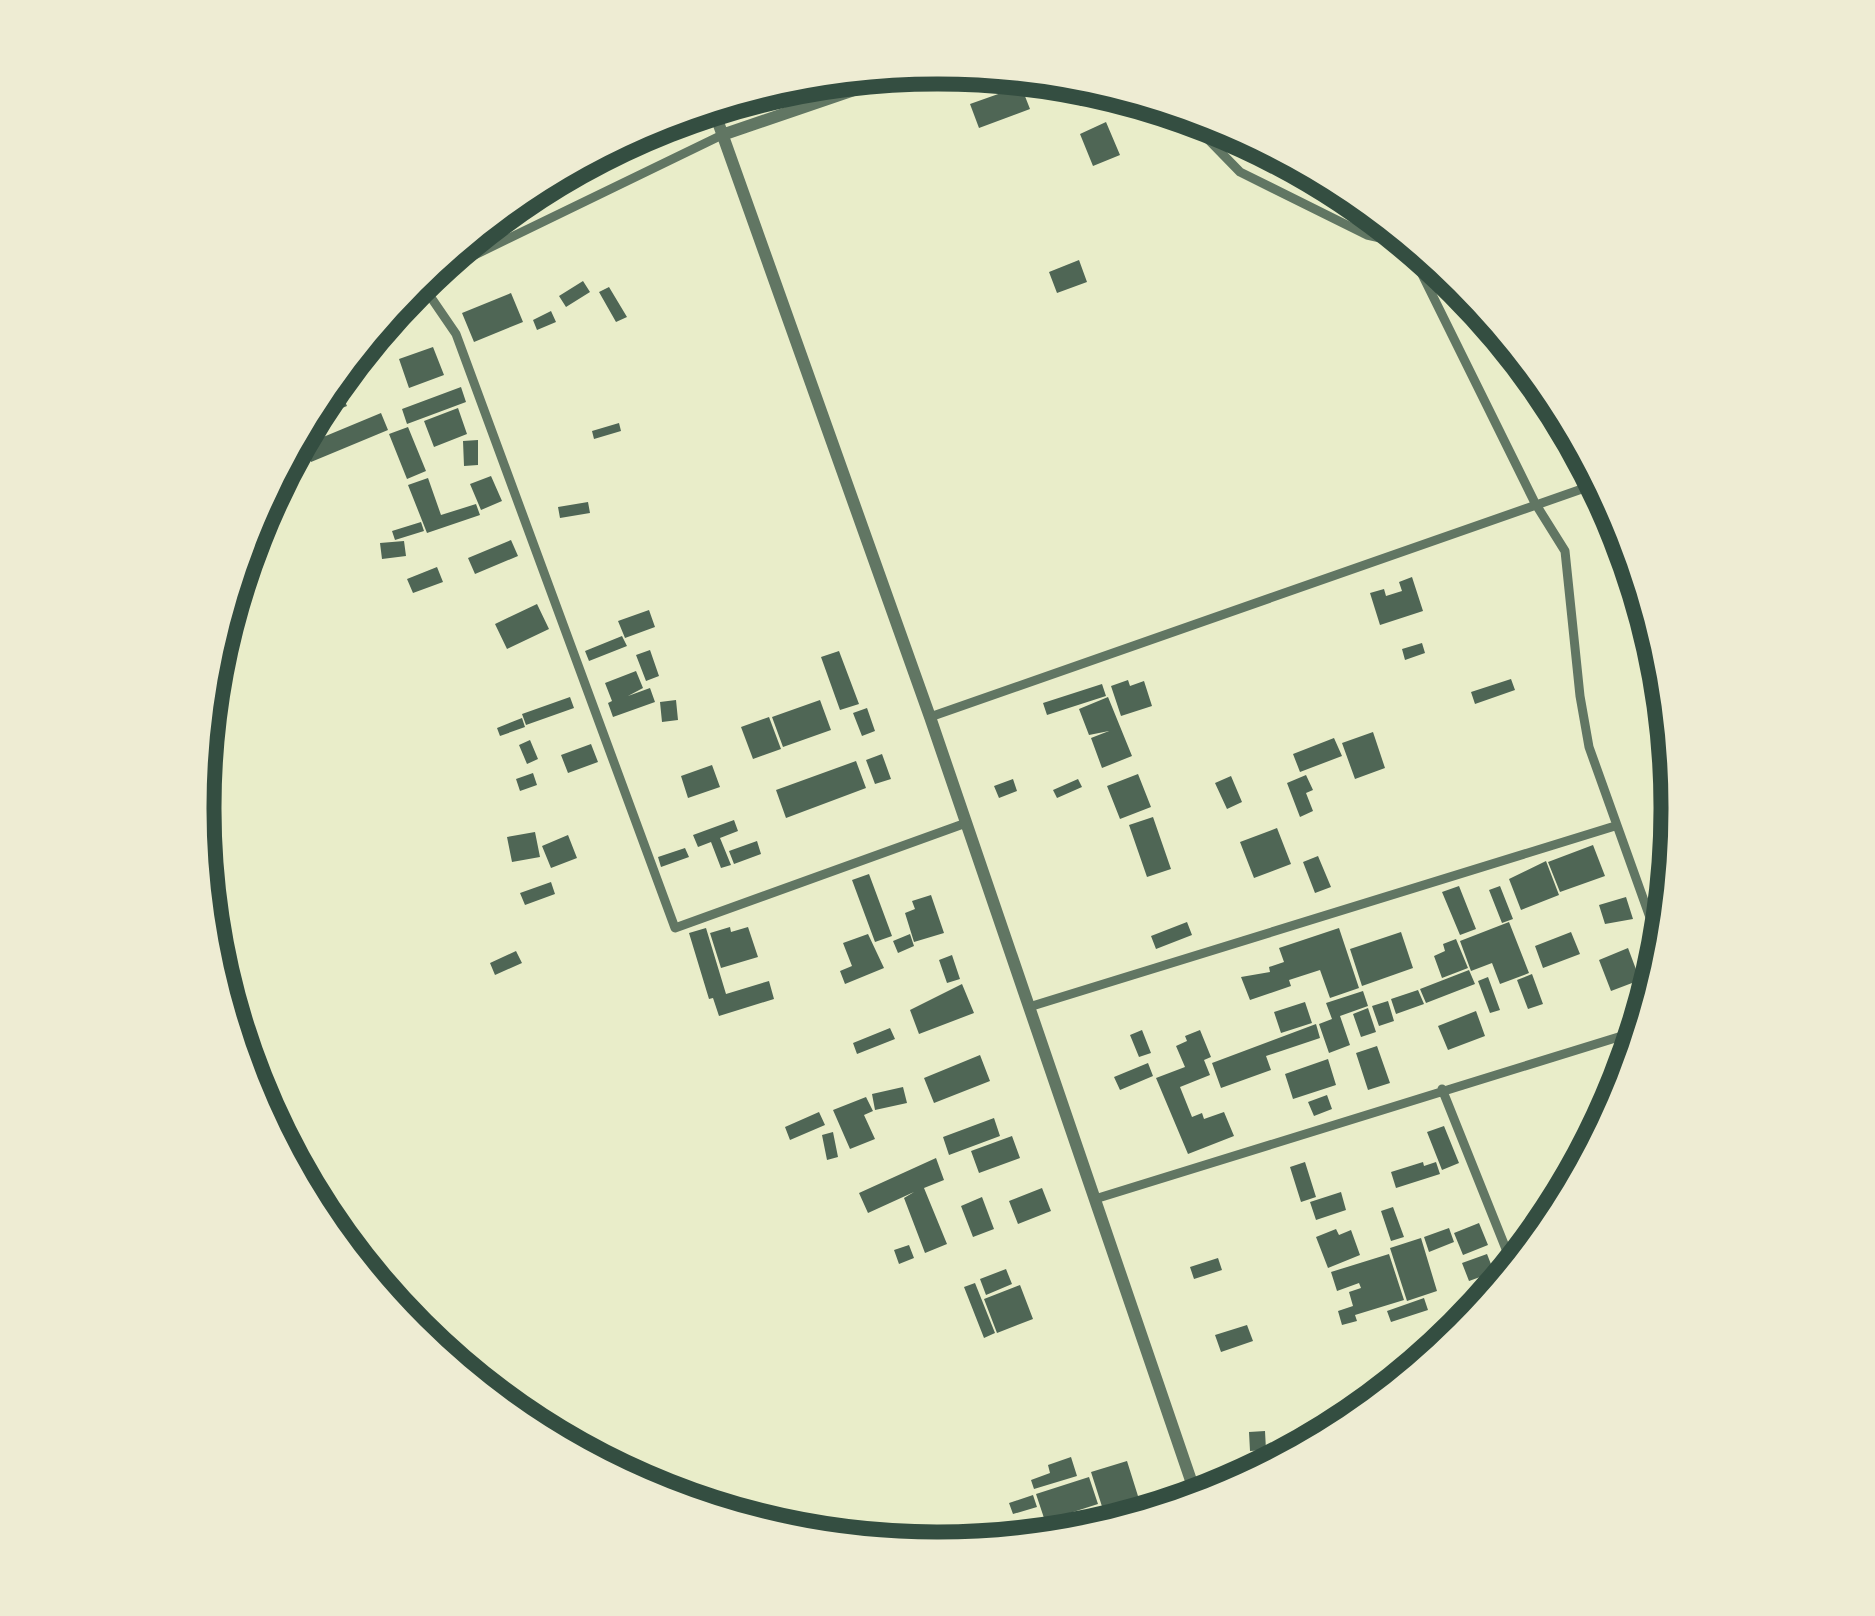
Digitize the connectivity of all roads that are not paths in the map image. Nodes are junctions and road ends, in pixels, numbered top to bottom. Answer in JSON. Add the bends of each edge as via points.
{"nodes":[{"id":1,"x":857,"y":89,"type":"edge"},
{"id":2,"x":717,"y":119,"type":"edge"},
{"id":3,"x":722,"y":135,"type":"junction"},
{"id":4,"x":1204,"y":135,"type":"edge"},
{"id":5,"x":1384,"y":239,"type":"edge"},
{"id":6,"x":475,"y":252,"type":"edge"},
{"id":7,"x":1419,"y":267,"type":"edge"},
{"id":8,"x":428,"y":294,"type":"edge"},
{"id":9,"x":1586,"y":487,"type":"edge"},
{"id":10,"x":1534,"y":503,"type":"junction"},
{"id":11,"x":930,"y":716,"type":"junction"},
{"id":12,"x":966,"y":823,"type":"junction"},
{"id":13,"x":1615,"y":826,"type":"junction"},
{"id":14,"x":1652,"y":923,"type":"edge"},
{"id":15,"x":1029,"y":1006,"type":"junction"},
{"id":16,"x":1625,"y":1035,"type":"edge"},
{"id":17,"x":1442,"y":1089,"type":"junction"},
{"id":18,"x":1095,"y":1199,"type":"junction"},
{"id":19,"x":1508,"y":1254,"type":"edge"},
{"id":20,"x":1193,"y":1485,"type":"edge"}],
"edges":[{"from":1,"to":3,"type":"street"},
{"from":2,"to":3,"type":"street"},
{"from":3,"to":6,"type":"street"},
{"from":3,"to":11,"type":"street"},
{"from":4,"to":5,"type":"street","via":[[1240,172]]},
{"from":7,"to":10,"type":"street"},
{"from":8,"to":12,"type":"street","via":[[456,334],[675,928]]},
{"from":9,"to":10,"type":"street"},
{"from":10,"to":11,"type":"street"},
{"from":10,"to":13,"type":"street","via":[[1565,551],[1589,747]]},
{"from":11,"to":12,"type":"street"},
{"from":12,"to":15,"type":"street"},
{"from":13,"to":14,"type":"street"},
{"from":13,"to":15,"type":"street"},
{"from":15,"to":18,"type":"street"},
{"from":16,"to":17,"type":"street"},
{"from":17,"to":18,"type":"street"},
{"from":17,"to":19,"type":"street"},
{"from":18,"to":20,"type":"street"}]}
